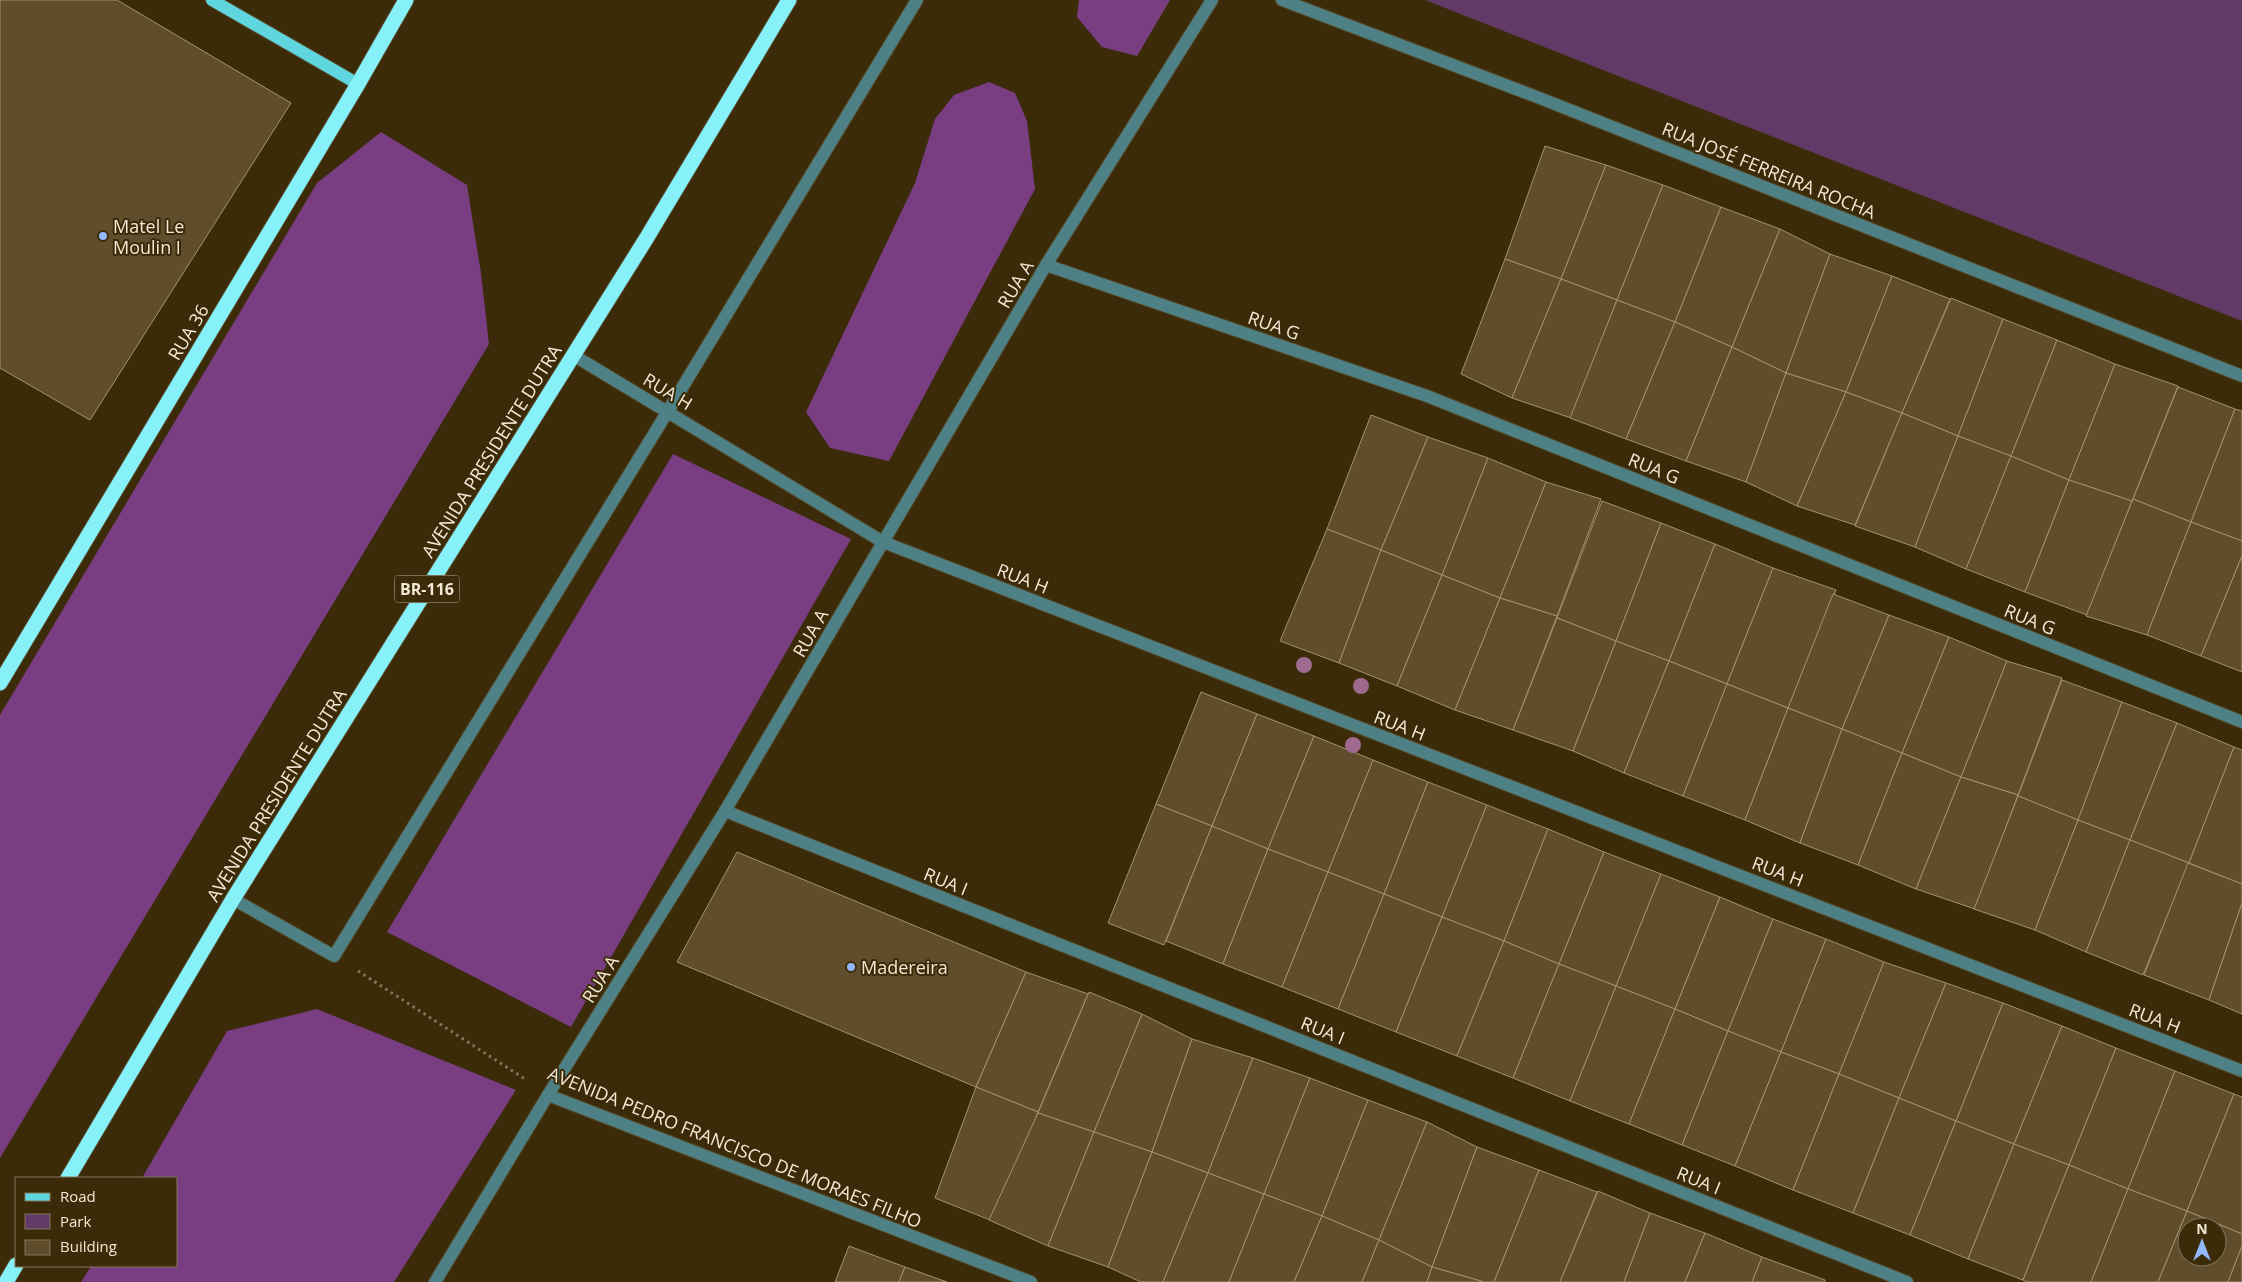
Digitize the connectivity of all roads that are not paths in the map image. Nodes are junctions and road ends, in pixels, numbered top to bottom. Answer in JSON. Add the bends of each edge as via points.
{"nodes":[{"id":1,"x":212,"y":0,"type":"edge"},
{"id":2,"x":406,"y":0,"type":"edge"},
{"id":3,"x":789,"y":0,"type":"edge"},
{"id":4,"x":917,"y":0,"type":"edge"},
{"id":5,"x":1212,"y":0,"type":"edge"},
{"id":6,"x":1282,"y":0,"type":"edge"},
{"id":7,"x":358,"y":84,"type":"junction"},
{"id":8,"x":1046,"y":265,"type":"junction"},
{"id":9,"x":573,"y":355,"type":"junction"},
{"id":10,"x":2242,"y":376,"type":"edge"},
{"id":11,"x":668,"y":411,"type":"junction"},
{"id":12,"x":883,"y":542,"type":"junction"},
{"id":13,"x":0,"y":682,"type":"edge"},
{"id":14,"x":2242,"y":722,"type":"edge"},
{"id":15,"x":725,"y":811,"type":"junction"},
{"id":16,"x":233,"y":899,"type":"junction"},
{"id":17,"x":2242,"y":1071,"type":"edge"},
{"id":18,"x":548,"y":1095,"type":"junction"},
{"id":19,"x":69,"y":1177,"type":"edge"},
{"id":20,"x":15,"y":1267,"type":"edge"},
{"id":21,"x":6,"y":1282,"type":"edge"},
{"id":22,"x":435,"y":1282,"type":"edge"},
{"id":23,"x":1031,"y":1282,"type":"edge"},
{"id":24,"x":1907,"y":1282,"type":"edge"}],
"edges":[{"from":1,"to":7,"type":"main road"},
{"from":2,"to":7,"type":"highway","name":"RUA 36"},
{"from":3,"to":9,"type":"highway","name":"AVENIDA PRESIDENTE DUTRA","number":"BR-116"},
{"from":4,"to":11,"type":"street"},
{"from":5,"to":8,"type":"street","name":"RUA A"},
{"from":6,"to":10,"type":"street","name":"RUA JOSÉ FERREIRA ROCHA","via":[[1537,97]]},
{"from":7,"to":13,"type":"highway","name":"RUA 36"},
{"from":8,"to":12,"type":"street","name":"RUA A"},
{"from":8,"to":14,"type":"street","name":"RUA G","via":[[1427,396]]},
{"from":9,"to":11,"type":"street","name":"RUA H"},
{"from":9,"to":16,"type":"highway","name":"AVENIDA PRESIDENTE DUTRA","number":"BR-116"},
{"from":11,"to":12,"type":"street","name":"RUA H"},
{"from":11,"to":16,"type":"street","via":[[334,956]]},
{"from":12,"to":15,"type":"street","name":"RUA A"},
{"from":12,"to":17,"type":"street","name":"RUA H"},
{"from":15,"to":18,"type":"street","name":"RUA A"},
{"from":15,"to":24,"type":"street","name":"RUA I"},
{"from":16,"to":19,"type":"highway","name":"AVENIDA PRESIDENTE DUTRA","number":"BR-116"},
{"from":18,"to":22,"type":"street","name":"RUA A"},
{"from":18,"to":23,"type":"street","name":"AVENIDA PEDRO FRANCISCO DE MORAES FILHO"},
{"from":20,"to":21,"type":"highway"}]}
